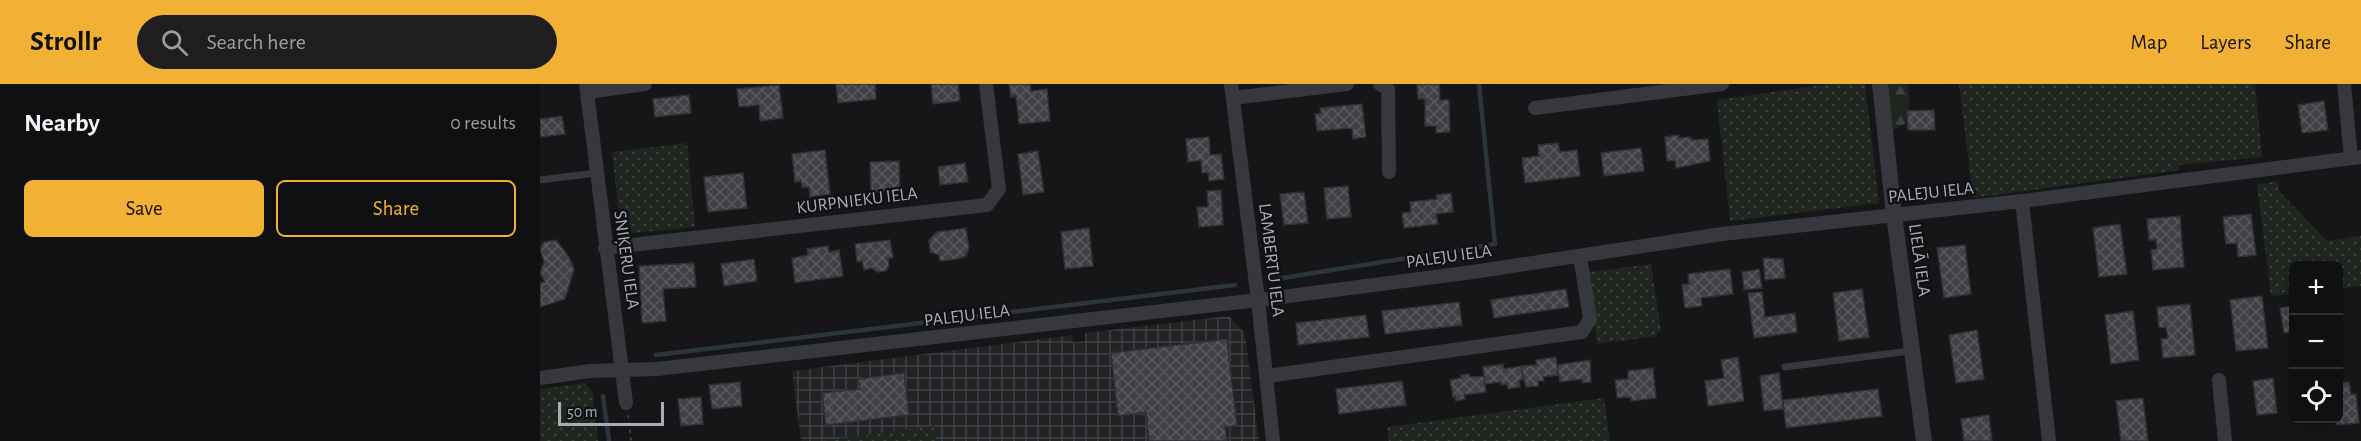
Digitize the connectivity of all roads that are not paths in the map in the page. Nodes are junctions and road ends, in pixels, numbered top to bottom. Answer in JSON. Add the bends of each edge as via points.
{"nodes":[{"id":1,"x":645,"y":84,"type":"edge"},
{"id":2,"x":986,"y":84,"type":"edge"},
{"id":3,"x":1347,"y":84,"type":"edge"},
{"id":4,"x":1380,"y":84,"type":"edge"},
{"id":5,"x":1722,"y":84,"type":"edge"},
{"id":6,"x":1880,"y":84,"type":"edge"},
{"id":7,"x":2344,"y":84,"type":"edge"},
{"id":8,"x":587,"y":88,"type":"edge"},
{"id":9,"x":1232,"y":91,"type":"edge"},
{"id":10,"x":1534,"y":108,"type":"dead end"},
{"id":11,"x":2356,"y":157,"type":"edge"},
{"id":12,"x":596,"y":172,"type":"junction"},
{"id":13,"x":1389,"y":172,"type":"dead end"},
{"id":14,"x":540,"y":180,"type":"edge"},
{"id":15,"x":2022,"y":201,"type":"junction"},
{"id":16,"x":1894,"y":216,"type":"junction"},
{"id":17,"x":605,"y":248,"type":"junction"},
{"id":18,"x":1580,"y":256,"type":"junction"},
{"id":19,"x":1258,"y":300,"type":"junction"},
{"id":20,"x":1912,"y":350,"type":"junction"},
{"id":21,"x":1785,"y":367,"type":"dead end"},
{"id":22,"x":622,"y":370,"type":"junction"},
{"id":23,"x":1267,"y":376,"type":"junction"},
{"id":24,"x":540,"y":378,"type":"edge"},
{"id":25,"x":2219,"y":380,"type":"dead end"},
{"id":26,"x":626,"y":403,"type":"road end"},
{"id":27,"x":1273,"y":441,"type":"edge"},
{"id":28,"x":1924,"y":441,"type":"edge"},
{"id":29,"x":2049,"y":441,"type":"edge"},
{"id":30,"x":2225,"y":441,"type":"edge"}],
"edges":[{"from":1,"to":8,"type":"street"},
{"from":2,"to":17,"type":"street","name":"KURPNIEKU IELA","via":[[999,189],[987,205]]},
{"from":3,"to":9,"type":"street"},
{"from":4,"to":13,"type":"street","via":[[1388,89]]},
{"from":5,"to":10,"type":"street"},
{"from":6,"to":16,"type":"street","name":"LIELĀ IELA"},
{"from":7,"to":11,"type":"street"},
{"from":8,"to":12,"type":"street","name":"SNIĶERU IELA"},
{"from":9,"to":19,"type":"street","name":"LAMBERTU IELA"},
{"from":11,"to":15,"type":"street","name":"PALEJU IELA"},
{"from":12,"to":14,"type":"lane"},
{"from":12,"to":17,"type":"street","name":"SNIĶERU IELA"},
{"from":15,"to":16,"type":"street","name":"PALEJU IELA"},
{"from":15,"to":29,"type":"street"},
{"from":16,"to":18,"type":"street","name":"PALEJU IELA","via":[[1722,234]]},
{"from":16,"to":20,"type":"street","name":"LIELĀ IELA"},
{"from":17,"to":22,"type":"street","name":"SNIĶERU IELA"},
{"from":18,"to":19,"type":"street","name":"PALEJU IELA"},
{"from":18,"to":23,"type":"street","via":[[1590,319],[1582,332]]},
{"from":19,"to":22,"type":"street","name":"PALEJU IELA","via":[[668,368]]},
{"from":19,"to":23,"type":"street","name":"LAMBERTU IELA"},
{"from":20,"to":21,"type":"lane"},
{"from":20,"to":28,"type":"street","name":"LIELĀ IELA"},
{"from":22,"to":24,"type":"street","name":"PALEJU IELA"},
{"from":22,"to":26,"type":"street","name":"SNIĶERU IELA"},
{"from":23,"to":27,"type":"street","name":"LAMBERTU IELA"},
{"from":25,"to":30,"type":"street"}]}
